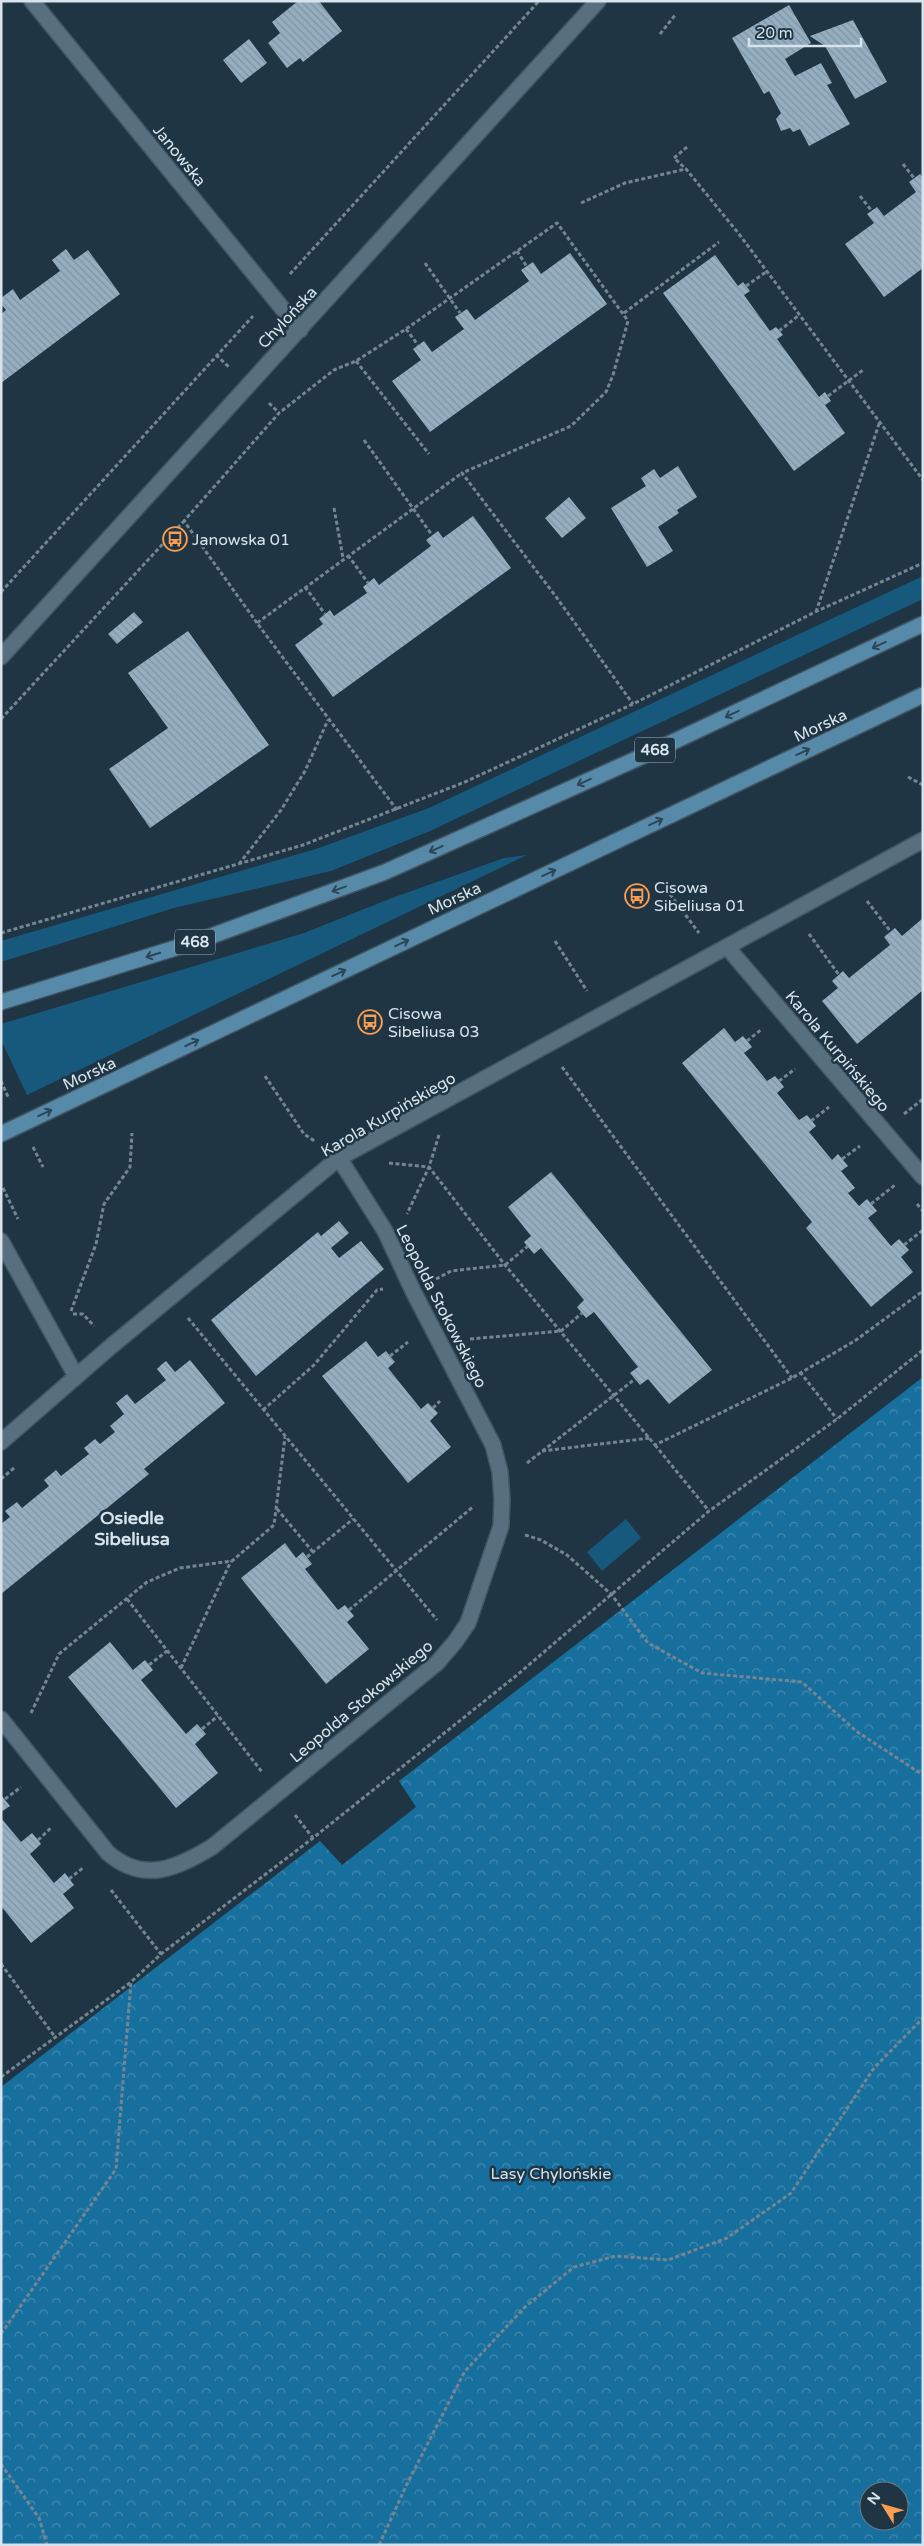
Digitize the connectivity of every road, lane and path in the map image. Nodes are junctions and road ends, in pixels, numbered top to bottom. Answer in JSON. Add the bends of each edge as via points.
{"nodes":[{"id":1,"x":32,"y":1,"type":"edge"},
{"id":2,"x":539,"y":1,"type":"edge"},
{"id":3,"x":598,"y":1,"type":"edge"},
{"id":4,"x":676,"y":14,"type":"dead end"},
{"id":5,"x":660,"y":34,"type":"dead end"},
{"id":6,"x":687,"y":147,"type":"dead end"},
{"id":7,"x":903,"y":164,"type":"dead end"},
{"id":8,"x":686,"y":169,"type":"junction"},
{"id":9,"x":914,"y":178,"type":"dead end"},
{"id":10,"x":860,"y":196,"type":"dead end"},
{"id":11,"x":581,"y":203,"type":"dead end"},
{"id":12,"x":871,"y":210,"type":"dead end"},
{"id":13,"x":719,"y":242,"type":"dead end"},
{"id":14,"x":517,"y":251,"type":"junction"},
{"id":15,"x":425,"y":263,"type":"dead end"},
{"id":16,"x":527,"y":266,"type":"dead end"},
{"id":17,"x":766,"y":272,"type":"junction"},
{"id":18,"x":290,"y":275,"type":"dead end"},
{"id":19,"x":746,"y":286,"type":"dead end"},
{"id":20,"x":450,"y":298,"type":"junction"},
{"id":21,"x":255,"y":313,"type":"dead end"},
{"id":22,"x":460,"y":313,"type":"dead end"},
{"id":23,"x":624,"y":313,"type":"junction"},
{"id":24,"x":798,"y":316,"type":"junction"},
{"id":25,"x":406,"y":329,"type":"junction"},
{"id":26,"x":300,"y":330,"type":"junction"},
{"id":27,"x":779,"y":331,"type":"dead end"},
{"id":28,"x":418,"y":345,"type":"dead end"},
{"id":29,"x":356,"y":361,"type":"junction"},
{"id":30,"x":863,"y":370,"type":"dead end"},
{"id":31,"x":848,"y":381,"type":"junction"},
{"id":32,"x":828,"y":396,"type":"dead end"},
{"id":33,"x":880,"y":420,"type":"junction"},
{"id":34,"x":364,"y":440,"type":"dead end"},
{"id":35,"x":429,"y":454,"type":"dead end"},
{"id":36,"x":462,"y":473,"type":"junction"},
{"id":37,"x":923,"y":480,"type":"edge"},
{"id":38,"x":334,"y":508,"type":"dead end"},
{"id":39,"x":413,"y":508,"type":"junction"},
{"id":40,"x":184,"y":521,"type":"junction"},
{"id":41,"x":432,"y":535,"type":"dead end"},
{"id":42,"x":348,"y":555,"type":"junction"},
{"id":43,"x":343,"y":558,"type":"junction"},
{"id":44,"x":923,"y":562,"type":"edge"},
{"id":45,"x":368,"y":583,"type":"dead end"},
{"id":46,"x":305,"y":587,"type":"junction"},
{"id":47,"x":1,"y":592,"type":"edge"},
{"id":48,"x":816,"y":612,"type":"junction"},
{"id":49,"x":325,"y":614,"type":"dead end"},
{"id":50,"x":257,"y":623,"type":"junction"},
{"id":51,"x":923,"y":624,"type":"edge"},
{"id":52,"x":1,"y":657,"type":"edge"},
{"id":53,"x":923,"y":695,"type":"edge"},
{"id":54,"x":633,"y":704,"type":"junction"},
{"id":55,"x":1,"y":719,"type":"edge"},
{"id":56,"x":328,"y":719,"type":"junction"},
{"id":57,"x":908,"y":777,"type":"dead end"},
{"id":58,"x":923,"y":785,"type":"edge"},
{"id":59,"x":397,"y":810,"type":"junction"},
{"id":60,"x":923,"y":840,"type":"edge"},
{"id":61,"x":238,"y":865,"type":"junction"},
{"id":62,"x":666,"y":889,"type":"dead end"},
{"id":63,"x":671,"y":896,"type":"dead end"},
{"id":64,"x":871,"y":906,"type":"dead end"},
{"id":65,"x":807,"y":932,"type":"dead end"},
{"id":66,"x":891,"y":932,"type":"dead end"},
{"id":67,"x":1,"y":933,"type":"edge"},
{"id":68,"x":555,"y":941,"type":"dead end"},
{"id":69,"x":727,"y":947,"type":"junction"},
{"id":70,"x":839,"y":975,"type":"dead end"},
{"id":71,"x":1,"y":1002,"type":"edge"},
{"id":72,"x":602,"y":1015,"type":"junction"},
{"id":73,"x":770,"y":1023,"type":"dead end"},
{"id":74,"x":747,"y":1041,"type":"dead end"},
{"id":75,"x":568,"y":1060,"type":"dead end"},
{"id":76,"x":797,"y":1067,"type":"dead end"},
{"id":77,"x":265,"y":1076,"type":"dead end"},
{"id":78,"x":779,"y":1081,"type":"dead end"},
{"id":79,"x":835,"y":1102,"type":"dead end"},
{"id":80,"x":811,"y":1121,"type":"dead end"},
{"id":81,"x":441,"y":1129,"type":"dead end"},
{"id":82,"x":132,"y":1133,"type":"dead end"},
{"id":83,"x":1,"y":1134,"type":"edge"},
{"id":84,"x":304,"y":1134,"type":"dead end"},
{"id":85,"x":867,"y":1140,"type":"dead end"},
{"id":86,"x":339,"y":1158,"type":"junction"},
{"id":87,"x":842,"y":1159,"type":"dead end"},
{"id":88,"x":429,"y":1167,"type":"junction"},
{"id":89,"x":923,"y":1177,"type":"edge"},
{"id":90,"x":899,"y":1182,"type":"dead end"},
{"id":91,"x":911,"y":1196,"type":"dead end"},
{"id":92,"x":871,"y":1204,"type":"dead end"},
{"id":93,"x":923,"y":1211,"type":"edge"},
{"id":94,"x":923,"y":1230,"type":"edge"},
{"id":95,"x":1,"y":1240,"type":"edge"},
{"id":96,"x":392,"y":1245,"type":"junction"},
{"id":97,"x":904,"y":1245,"type":"dead end"},
{"id":98,"x":528,"y":1246,"type":"dead end"},
{"id":99,"x":505,"y":1264,"type":"junction"},
{"id":100,"x":413,"y":1291,"type":"junction"},
{"id":101,"x":923,"y":1291,"type":"edge"},
{"id":102,"x":582,"y":1313,"type":"dead end"},
{"id":103,"x":70,"y":1314,"type":"dead end"},
{"id":104,"x":179,"y":1321,"type":"dead end"},
{"id":105,"x":561,"y":1331,"type":"junction"},
{"id":106,"x":440,"y":1342,"type":"junction"},
{"id":107,"x":923,"y":1350,"type":"edge"},
{"id":108,"x":390,"y":1356,"type":"dead end"},
{"id":109,"x":800,"y":1372,"type":"junction"},
{"id":110,"x":76,"y":1376,"type":"junction"},
{"id":111,"x":792,"y":1378,"type":"junction"},
{"id":112,"x":263,"y":1410,"type":"junction"},
{"id":113,"x":837,"y":1419,"type":"junction"},
{"id":114,"x":285,"y":1436,"type":"junction"},
{"id":115,"x":651,"y":1438,"type":"junction"},
{"id":116,"x":1,"y":1442,"type":"edge"},
{"id":117,"x":656,"y":1445,"type":"junction"},
{"id":118,"x":542,"y":1451,"type":"dead end"},
{"id":119,"x":16,"y":1466,"type":"dead end"},
{"id":120,"x":1,"y":1479,"type":"edge"},
{"id":121,"x":277,"y":1509,"type":"junction"},
{"id":122,"x":709,"y":1511,"type":"junction"},
{"id":123,"x":353,"y":1519,"type":"junction"},
{"id":124,"x":541,"y":1540,"type":"dead end"},
{"id":125,"x":313,"y":1552,"type":"junction"},
{"id":126,"x":307,"y":1558,"type":"dead end"},
{"id":127,"x":232,"y":1560,"type":"junction"},
{"id":128,"x":611,"y":1594,"type":"junction"},
{"id":129,"x":127,"y":1599,"type":"junction"},
{"id":130,"x":455,"y":1642,"type":"junction"},
{"id":131,"x":168,"y":1651,"type":"junction"},
{"id":132,"x":149,"y":1666,"type":"dead end"},
{"id":133,"x":181,"y":1668,"type":"junction"},
{"id":134,"x":218,"y":1716,"type":"junction"},
{"id":135,"x":1,"y":1719,"type":"edge"},
{"id":136,"x":202,"y":1729,"type":"dead end"},
{"id":137,"x":17,"y":1740,"type":"junction"},
{"id":138,"x":923,"y":1775,"type":"edge"},
{"id":139,"x":23,"y":1785,"type":"dead end"},
{"id":140,"x":279,"y":1793,"type":"junction"},
{"id":141,"x":4,"y":1799,"type":"dead end"},
{"id":142,"x":57,"y":1824,"type":"dead end"},
{"id":143,"x":313,"y":1838,"type":"junction"},
{"id":144,"x":38,"y":1840,"type":"dead end"},
{"id":145,"x":108,"y":1853,"type":"junction"},
{"id":146,"x":69,"y":1879,"type":"dead end"},
{"id":147,"x":108,"y":1886,"type":"dead end"},
{"id":148,"x":161,"y":1954,"type":"junction"},
{"id":149,"x":1,"y":1964,"type":"edge"},
{"id":150,"x":131,"y":1982,"type":"junction"},
{"id":151,"x":923,"y":2018,"type":"edge"},
{"id":152,"x":55,"y":2037,"type":"junction"},
{"id":153,"x":1,"y":2077,"type":"edge"},
{"id":154,"x":1,"y":2334,"type":"edge"},
{"id":155,"x":1,"y":2464,"type":"edge"},
{"id":156,"x":47,"y":2545,"type":"edge"},
{"id":157,"x":379,"y":2545,"type":"edge"}],
"edges":[{"from":1,"to":26,"type":"street","name":"Janowska"},
{"from":2,"to":18,"type":"path"},
{"from":3,"to":26,"type":"street","name":"Chylońska"},
{"from":4,"to":5,"type":"path"},
{"from":6,"to":8,"type":"path","via":[[674,158]]},
{"from":7,"to":9,"type":"path"},
{"from":8,"to":11,"type":"path","via":[[625,183]]},
{"from":8,"to":17,"type":"path"},
{"from":10,"to":12,"type":"path"},
{"from":13,"to":23,"type":"path"},
{"from":14,"to":16,"type":"path"},
{"from":14,"to":20,"type":"path"},
{"from":14,"to":23,"type":"path","via":[[557,223]]},
{"from":15,"to":20,"type":"path"},
{"from":17,"to":19,"type":"path"},
{"from":17,"to":24,"type":"path"},
{"from":20,"to":22,"type":"path"},
{"from":20,"to":25,"type":"path"},
{"from":21,"to":47,"type":"path"},
{"from":23,"to":36,"type":"path","via":[[628,321],[606,392],[571,426]]},
{"from":24,"to":27,"type":"path"},
{"from":24,"to":31,"type":"path"},
{"from":25,"to":28,"type":"path"},
{"from":25,"to":29,"type":"path"},
{"from":26,"to":52,"type":"street","name":"Chylońska"},
{"from":29,"to":35,"type":"path"},
{"from":29,"to":40,"type":"path","via":[[334,370],[279,413]]},
{"from":30,"to":31,"type":"path"},
{"from":31,"to":32,"type":"path"},
{"from":31,"to":33,"type":"path"},
{"from":33,"to":37,"type":"path"},
{"from":33,"to":48,"type":"path"},
{"from":34,"to":39,"type":"path"},
{"from":36,"to":39,"type":"path"},
{"from":36,"to":54,"type":"path"},
{"from":38,"to":43,"type":"path"},
{"from":39,"to":41,"type":"path"},
{"from":39,"to":42,"type":"path"},
{"from":40,"to":50,"type":"path"},
{"from":40,"to":55,"type":"path"},
{"from":42,"to":43,"type":"path"},
{"from":42,"to":45,"type":"path"},
{"from":43,"to":46,"type":"path"},
{"from":44,"to":48,"type":"path"},
{"from":46,"to":49,"type":"path"},
{"from":46,"to":50,"type":"path"},
{"from":48,"to":54,"type":"path"},
{"from":50,"to":56,"type":"path"},
{"from":51,"to":71,"type":"main road","number":"468","one_way":true,"via":[[643,756],[385,872],[198,941]]},
{"from":83,"to":53,"type":"main road","name":"Morska","one_way":true},
{"from":54,"to":59,"type":"path"},
{"from":56,"to":59,"type":"path"},
{"from":56,"to":61,"type":"path","via":[[281,810]]},
{"from":57,"to":58,"type":"path"},
{"from":59,"to":61,"type":"path"},
{"from":60,"to":69,"type":"street","name":"Karola Kurpińskiego"},
{"from":61,"to":67,"type":"path"},
{"from":62,"to":63,"type":"path"},
{"from":64,"to":66,"type":"path"},
{"from":65,"to":70,"type":"path"},
{"from":68,"to":72,"type":"path"},
{"from":69,"to":72,"type":"street","name":"Karola Kurpińskiego"},
{"from":69,"to":89,"type":"street","name":"Karola Kurpińskiego"},
{"from":72,"to":86,"type":"street","name":"Karola Kurpińskiego"},
{"from":73,"to":74,"type":"path"},
{"from":75,"to":111,"type":"path","via":[[560,1064]]},
{"from":76,"to":78,"type":"path"},
{"from":77,"to":84,"type":"path"},
{"from":79,"to":80,"type":"path"},
{"from":81,"to":88,"type":"path"},
{"from":82,"to":103,"type":"path","via":[[130,1166],[104,1204],[96,1244]]},
{"from":85,"to":87,"type":"path"},
{"from":86,"to":96,"type":"street","name":"Leopolda Stokowskiego"},
{"from":86,"to":110,"type":"street","name":"Karola Kurpińskiego"},
{"from":88,"to":96,"type":"path"},
{"from":88,"to":99,"type":"path"},
{"from":90,"to":92,"type":"path"},
{"from":91,"to":93,"type":"path"},
{"from":94,"to":97,"type":"path"},
{"from":95,"to":110,"type":"street"},
{"from":96,"to":100,"type":"street","name":"Leopolda Stokowskiego"},
{"from":98,"to":99,"type":"path"},
{"from":99,"to":100,"type":"path","via":[[451,1271]]},
{"from":99,"to":105,"type":"path"},
{"from":100,"to":106,"type":"street","name":"Leopolda Stokowskiego"},
{"from":100,"to":112,"type":"path","via":[[393,1287],[377,1290],[314,1365]]},
{"from":101,"to":109,"type":"path","via":[[856,1340]]},
{"from":102,"to":105,"type":"path"},
{"from":104,"to":112,"type":"path","via":[[186,1315]]},
{"from":105,"to":106,"type":"path"},
{"from":105,"to":115,"type":"path"},
{"from":106,"to":108,"type":"path","via":[[419,1333]]},
{"from":106,"to":130,"type":"street","name":"Leopolda Stokowskiego","via":[[493,1445],[500,1472],[502,1500],[501,1526],[468,1623]]},
{"from":107,"to":113,"type":"path"},
{"from":109,"to":111,"type":"path"},
{"from":109,"to":113,"type":"path"},
{"from":110,"to":116,"type":"street","name":"Karola Kurpińskiego"},
{"from":111,"to":117,"type":"path"},
{"from":112,"to":114,"type":"path"},
{"from":113,"to":122,"type":"path"},
{"from":114,"to":121,"type":"path"},
{"from":114,"to":123,"type":"path"},
{"from":115,"to":117,"type":"path"},
{"from":115,"to":118,"type":"path"},
{"from":117,"to":122,"type":"path"},
{"from":119,"to":120,"type":"path"},
{"from":121,"to":125,"type":"path"},
{"from":121,"to":127,"type":"path","via":[[274,1525]]},
{"from":122,"to":128,"type":"path"},
{"from":123,"to":125,"type":"path"},
{"from":123,"to":130,"type":"path"},
{"from":124,"to":128,"type":"path","via":[[567,1555]]},
{"from":125,"to":126,"type":"path"},
{"from":127,"to":129,"type":"path","via":[[180,1568],[147,1582]]},
{"from":127,"to":133,"type":"path"},
{"from":128,"to":138,"type":"path","via":[[648,1643],[702,1673],[802,1682],[856,1731]]},
{"from":128,"to":143,"type":"path","via":[[517,1675]]},
{"from":129,"to":131,"type":"path"},
{"from":129,"to":137,"type":"path","via":[[59,1654]]},
{"from":130,"to":140,"type":"street","name":"Leopolda Stokowskiego","via":[[437,1663]]},
{"from":131,"to":132,"type":"path"},
{"from":131,"to":133,"type":"path"},
{"from":133,"to":134,"type":"path"},
{"from":134,"to":136,"type":"path"},
{"from":134,"to":140,"type":"path"},
{"from":135,"to":137,"type":"street","name":"Leopolda Stokowskiego"},
{"from":137,"to":145,"type":"street","name":"Leopolda Stokowskiego"},
{"from":139,"to":141,"type":"path"},
{"from":140,"to":143,"type":"path"},
{"from":140,"to":145,"type":"street","name":"Leopolda Stokowskiego","via":[[212,1847],[182,1865],[158,1870],[136,1868]]},
{"from":142,"to":144,"type":"path"},
{"from":143,"to":148,"type":"path"},
{"from":145,"to":146,"type":"path"},
{"from":147,"to":148,"type":"path"},
{"from":148,"to":150,"type":"path"},
{"from":149,"to":152,"type":"path"},
{"from":150,"to":152,"type":"path"},
{"from":150,"to":154,"type":"path","via":[[116,2169]]},
{"from":151,"to":157,"type":"path","via":[[874,2068],[791,2193],[727,2238],[668,2260],[616,2256],[574,2267],[525,2307],[465,2371]]},
{"from":152,"to":153,"type":"path"},
{"from":155,"to":156,"type":"path","via":[[39,2518]]}]}
